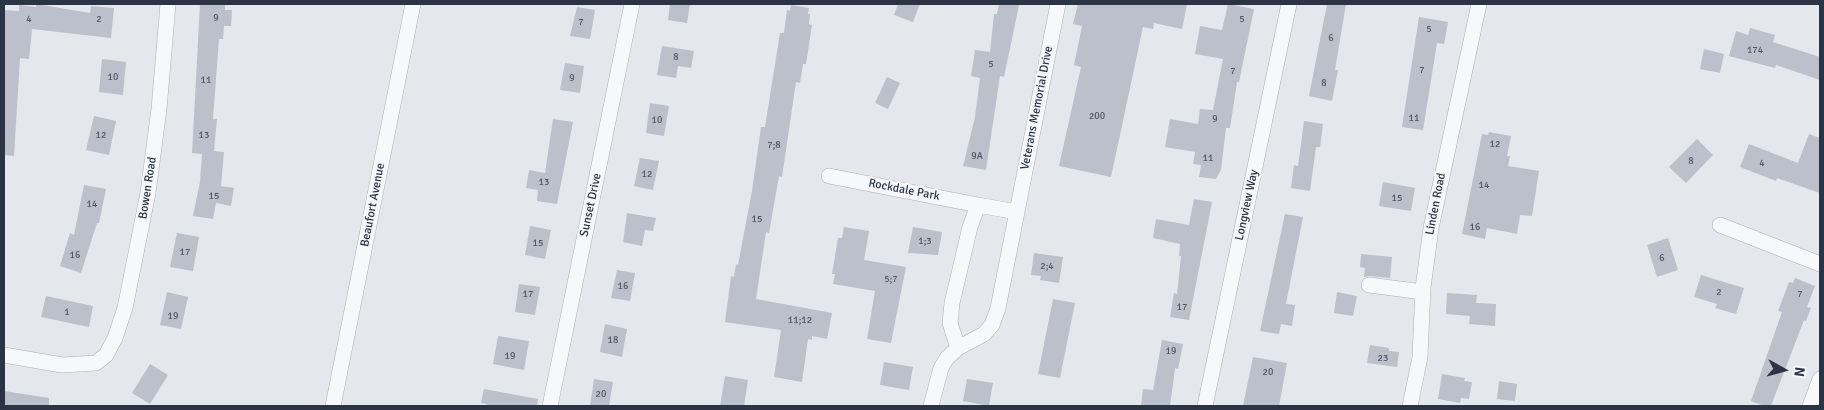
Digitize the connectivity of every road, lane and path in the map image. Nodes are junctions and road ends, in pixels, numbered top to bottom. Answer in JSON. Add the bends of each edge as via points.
{"nodes":[{"id":1,"x":168,"y":4,"type":"edge"},
{"id":2,"x":413,"y":4,"type":"edge"},
{"id":3,"x":632,"y":4,"type":"edge"},
{"id":4,"x":1058,"y":4,"type":"edge"},
{"id":5,"x":1289,"y":4,"type":"edge"},
{"id":6,"x":1479,"y":4,"type":"edge"},
{"id":7,"x":829,"y":176,"type":"dead end"},
{"id":8,"x":978,"y":205,"type":"junction"},
{"id":9,"x":1017,"y":212,"type":"junction"},
{"id":10,"x":1720,"y":224,"type":"dead end"},
{"id":11,"x":1820,"y":264,"type":"edge"},
{"id":12,"x":1369,"y":285,"type":"dead end"},
{"id":13,"x":1423,"y":292,"type":"junction"},
{"id":14,"x":958,"y":348,"type":"junction"},
{"id":15,"x":4,"y":355,"type":"edge"},
{"id":16,"x":1820,"y":379,"type":"edge"},
{"id":17,"x":333,"y":406,"type":"edge"},
{"id":18,"x":550,"y":406,"type":"edge"},
{"id":19,"x":931,"y":406,"type":"edge"},
{"id":20,"x":1205,"y":406,"type":"edge"},
{"id":21,"x":1410,"y":406,"type":"edge"},
{"id":22,"x":1810,"y":406,"type":"edge"}],
"edges":[{"from":1,"to":15,"type":"street","name":"Bowen Road","via":[[159,109],[140,239],[115,338],[106,355],[96,363],[62,365]]},
{"from":2,"to":17,"type":"street","name":"Beaufort Avenue"},
{"from":3,"to":18,"type":"street","name":"Sunset Drive"},
{"from":4,"to":9,"type":"street","name":"Veterans Memorial Drive"},
{"from":5,"to":20,"type":"street","name":"Longview Way"},
{"from":6,"to":13,"type":"street","name":"Linden Road","via":[[1438,195]]},
{"from":7,"to":8,"type":"street","name":"Rockdale Park"},
{"from":8,"to":9,"type":"street"},
{"from":8,"to":14,"type":"street","via":[[952,302],[950,323]]},
{"from":9,"to":14,"type":"street","name":"Veterans Memorial Drive","via":[[992,325],[973,342]]},
{"from":10,"to":11,"type":"street"},
{"from":12,"to":13,"type":"street"},
{"from":13,"to":21,"type":"street","name":"Linden Road","via":[[1420,357]]},
{"from":14,"to":19,"type":"street","name":"Veterans Memorial Drive","via":[[941,368]]},
{"from":16,"to":22,"type":"street"}]}
